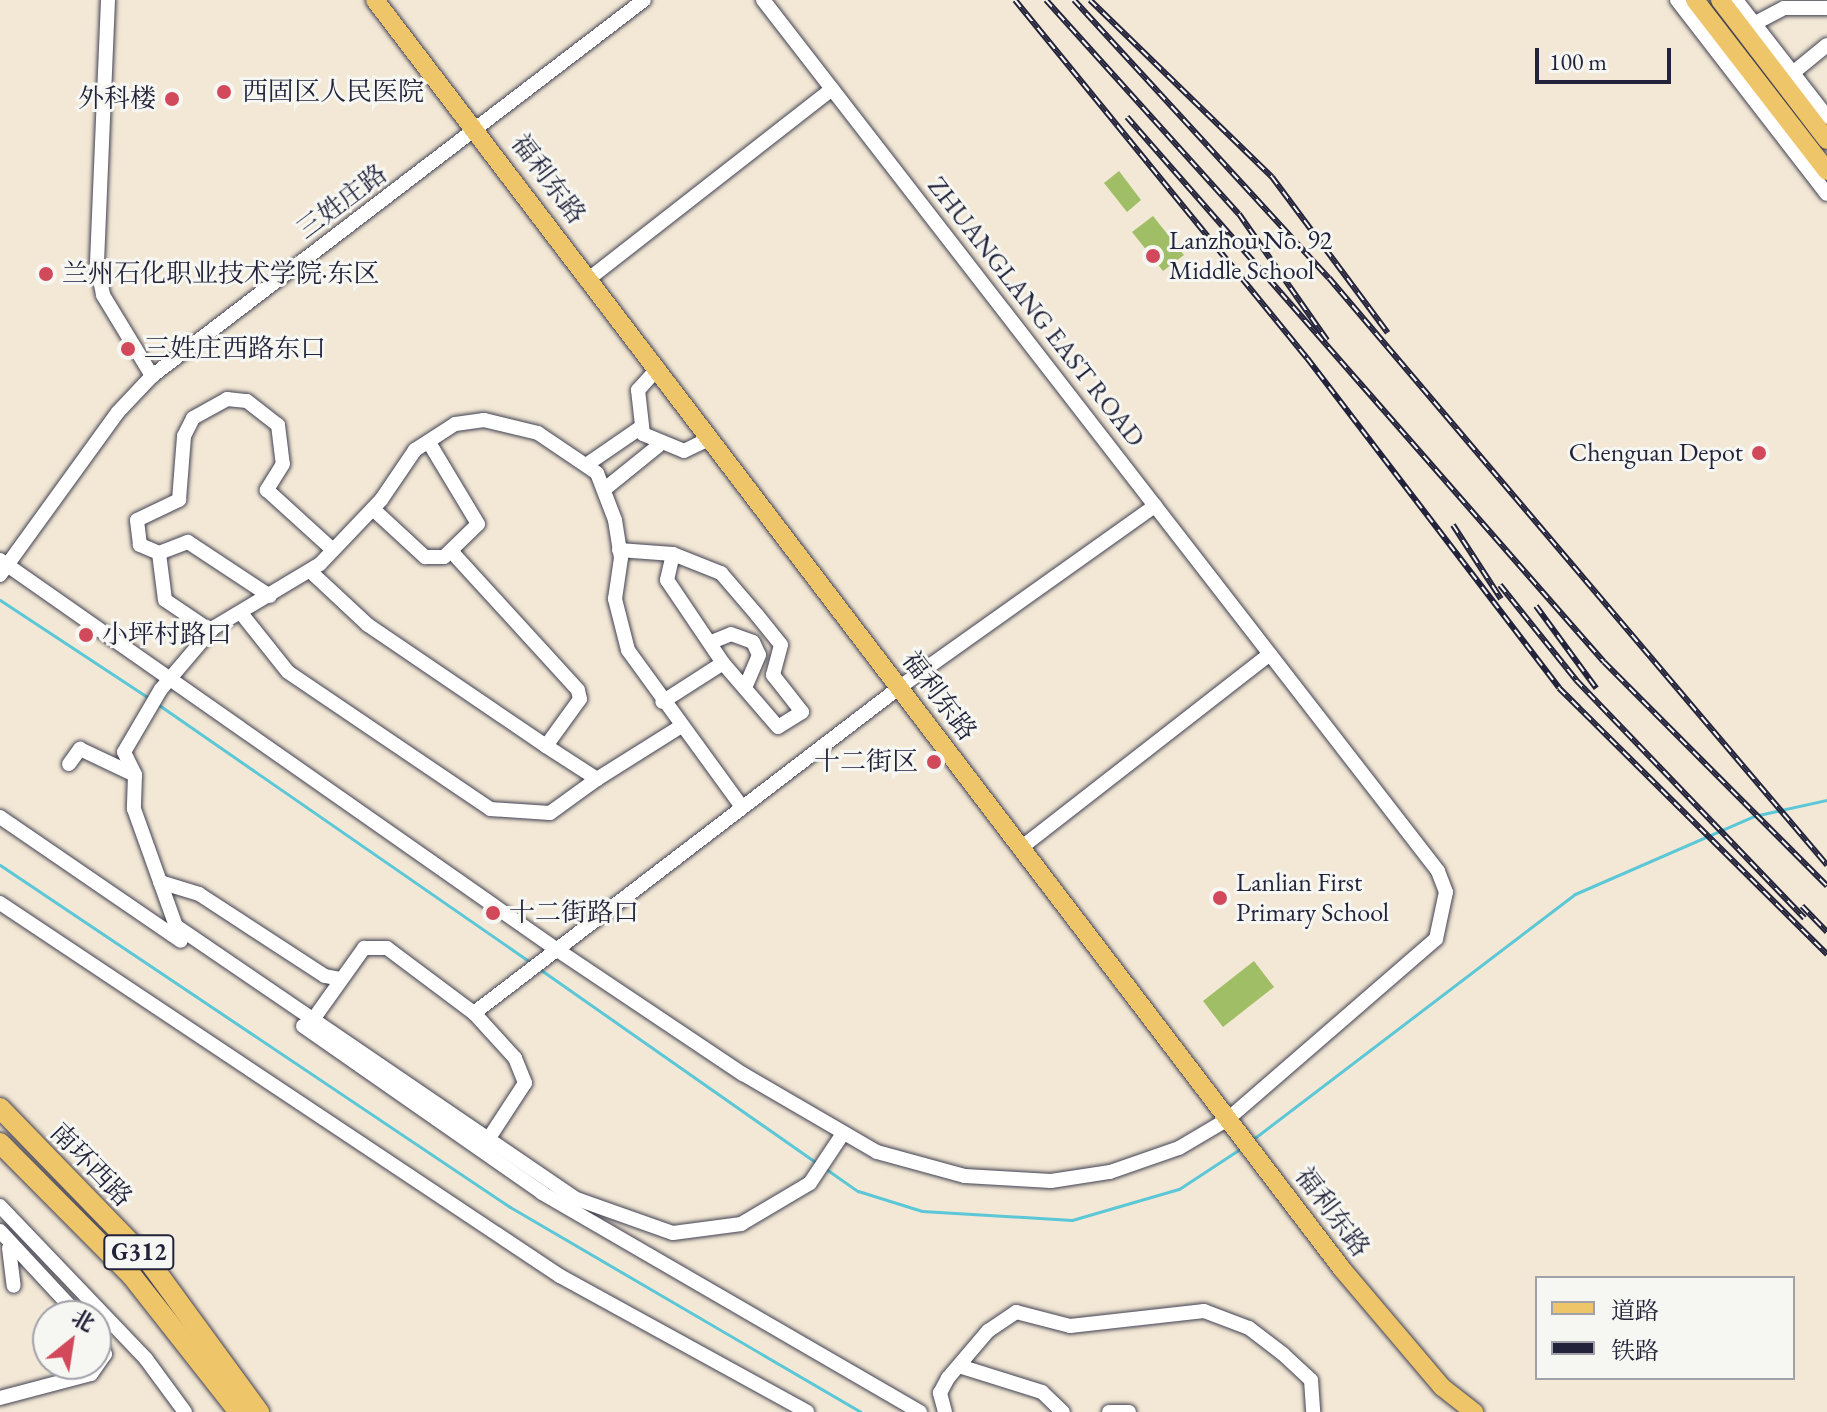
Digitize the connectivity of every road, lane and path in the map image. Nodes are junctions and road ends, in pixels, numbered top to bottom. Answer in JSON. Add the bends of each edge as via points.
{"nodes":[{"id":1,"x":108,"y":0,"type":"edge"},
{"id":2,"x":375,"y":0,"type":"edge"},
{"id":3,"x":644,"y":0,"type":"edge"},
{"id":4,"x":763,"y":0,"type":"edge"},
{"id":5,"x":1677,"y":0,"type":"edge"},
{"id":6,"x":1695,"y":0,"type":"edge"},
{"id":7,"x":1720,"y":0,"type":"edge"},
{"id":8,"x":1736,"y":0,"type":"edge"},
{"id":9,"x":1827,"y":8,"type":"edge"},
{"id":10,"x":1748,"y":27,"type":"junction"},
{"id":11,"x":1827,"y":45,"type":"edge"},
{"id":12,"x":1788,"y":77,"type":"junction"},
{"id":13,"x":832,"y":89,"type":"junction"},
{"id":14,"x":1827,"y":117,"type":"edge"},
{"id":15,"x":477,"y":129,"type":"junction"},
{"id":16,"x":1827,"y":140,"type":"edge"},
{"id":17,"x":1827,"y":171,"type":"edge"},
{"id":18,"x":1827,"y":194,"type":"edge"},
{"id":19,"x":590,"y":278,"type":"junction"},
{"id":20,"x":658,"y":368,"type":"junction"},
{"id":21,"x":152,"y":376,"type":"junction"},
{"id":22,"x":640,"y":428,"type":"junction"},
{"id":23,"x":711,"y":438,"type":"junction"},
{"id":24,"x":430,"y":444,"type":"junction"},
{"id":25,"x":658,"y":446,"type":"junction"},
{"id":26,"x":589,"y":463,"type":"junction"},
{"id":27,"x":606,"y":488,"type":"junction"},
{"id":28,"x":1155,"y":506,"type":"junction"},
{"id":29,"x":373,"y":509,"type":"junction"},
{"id":30,"x":333,"y":550,"type":"junction"},
{"id":31,"x":619,"y":550,"type":"junction"},
{"id":32,"x":451,"y":551,"type":"junction"},
{"id":33,"x":159,"y":553,"type":"junction"},
{"id":34,"x":673,"y":554,"type":"junction"},
{"id":35,"x":2,"y":567,"type":"edge"},
{"id":36,"x":310,"y":571,"type":"junction"},
{"id":37,"x":270,"y":596,"type":"junction"},
{"id":38,"x":241,"y":613,"type":"junction"},
{"id":39,"x":769,"y":630,"type":"junction"},
{"id":40,"x":211,"y":631,"type":"junction"},
{"id":41,"x":714,"y":641,"type":"junction"},
{"id":42,"x":753,"y":642,"type":"junction"},
{"id":43,"x":1270,"y":654,"type":"junction"},
{"id":44,"x":723,"y":663,"type":"junction"},
{"id":45,"x":168,"y":686,"type":"junction"},
{"id":46,"x":900,"y":687,"type":"junction"},
{"id":47,"x":745,"y":688,"type":"junction"},
{"id":48,"x":662,"y":702,"type":"junction"},
{"id":49,"x":680,"y":727,"type":"junction"},
{"id":50,"x":546,"y":746,"type":"junction"},
{"id":51,"x":69,"y":764,"type":"dead end"},
{"id":52,"x":135,"y":775,"type":"junction"},
{"id":53,"x":597,"y":779,"type":"junction"},
{"id":54,"x":742,"y":807,"type":"junction"},
{"id":55,"x":0,"y":817,"type":"edge"},
{"id":56,"x":1022,"y":847,"type":"junction"},
{"id":57,"x":160,"y":882,"type":"junction"},
{"id":58,"x":0,"y":903,"type":"edge"},
{"id":59,"x":552,"y":952,"type":"junction"},
{"id":60,"x":340,"y":979,"type":"junction"},
{"id":61,"x":474,"y":1013,"type":"junction"},
{"id":62,"x":312,"y":1021,"type":"junction"},
{"id":63,"x":0,"y":1108,"type":"edge"},
{"id":64,"x":1231,"y":1122,"type":"junction"},
{"id":65,"x":842,"y":1135,"type":"junction"},
{"id":66,"x":487,"y":1141,"type":"junction"},
{"id":67,"x":0,"y":1143,"type":"edge"},
{"id":68,"x":2,"y":1212,"type":"edge"},
{"id":69,"x":0,"y":1231,"type":"edge"},
{"id":70,"x":7,"y":1246,"type":"edge"},
{"id":71,"x":14,"y":1286,"type":"dead end"},
{"id":72,"x":63,"y":1300,"type":"edge"},
{"id":73,"x":959,"y":1366,"type":"junction"},
{"id":74,"x":68,"y":1380,"type":"edge"},
{"id":75,"x":0,"y":1398,"type":"edge"},
{"id":76,"x":185,"y":1412,"type":"edge"},
{"id":77,"x":239,"y":1412,"type":"edge"},
{"id":78,"x":259,"y":1412,"type":"edge"},
{"id":79,"x":807,"y":1412,"type":"edge"},
{"id":80,"x":920,"y":1412,"type":"edge"},
{"id":81,"x":945,"y":1412,"type":"edge"},
{"id":82,"x":1063,"y":1412,"type":"edge"},
{"id":83,"x":1109,"y":1412,"type":"edge"},
{"id":84,"x":1129,"y":1412,"type":"edge"},
{"id":85,"x":1313,"y":1412,"type":"edge"},
{"id":86,"x":1474,"y":1412,"type":"edge"}],
"edges":[{"from":1,"to":21,"type":"street","via":[[97,266],[103,295]]},
{"from":2,"to":15,"type":"main road","name":"福利东路"},
{"from":3,"to":15,"type":"street","name":"三姓庄路"},
{"from":4,"to":13,"type":"street","name":"ZHUANGLANG EAST ROAD"},
{"from":5,"to":18,"type":"street"},
{"from":6,"to":17,"type":"main road"},
{"from":7,"to":10,"type":"main road"},
{"from":8,"to":10,"type":"street"},
{"from":9,"to":10,"type":"street","via":[[1784,8]]},
{"from":10,"to":12,"type":"main road"},
{"from":11,"to":12,"type":"street"},
{"from":12,"to":14,"type":"street"},
{"from":12,"to":16,"type":"main road"},
{"from":13,"to":19,"type":"street"},
{"from":13,"to":28,"type":"street","name":"ZHUANGLANG EAST ROAD"},
{"from":15,"to":19,"type":"main road","name":"福利东路"},
{"from":15,"to":21,"type":"street","name":"三姓庄路"},
{"from":19,"to":20,"type":"main road","name":"福利东路"},
{"from":20,"to":22,"type":"street","via":[[638,390]]},
{"from":20,"to":23,"type":"main road","name":"福利东路"},
{"from":21,"to":35,"type":"street","name":"三姓庄路","via":[[118,412]]},
{"from":22,"to":25,"type":"street"},
{"from":22,"to":26,"type":"street"},
{"from":23,"to":25,"type":"street","via":[[684,451]]},
{"from":23,"to":46,"type":"main road","name":"福利东路"},
{"from":24,"to":26,"type":"street","via":[[455,424],[484,420],[538,433]]},
{"from":24,"to":29,"type":"street","via":[[415,450]]},
{"from":24,"to":32,"type":"street","via":[[478,524]]},
{"from":25,"to":27,"type":"street"},
{"from":26,"to":27,"type":"street"},
{"from":27,"to":31,"type":"street"},
{"from":28,"to":43,"type":"street","name":"ZHUANGLANG EAST ROAD"},
{"from":28,"to":46,"type":"street"},
{"from":29,"to":30,"type":"street"},
{"from":29,"to":32,"type":"street","via":[[425,557]]},
{"from":30,"to":33,"type":"street","via":[[267,490],[283,464],[278,425],[247,401],[227,399],[193,418],[184,436],[179,500],[137,520],[140,545]]},
{"from":30,"to":36,"type":"street"},
{"from":31,"to":34,"type":"street"},
{"from":31,"to":48,"type":"street","via":[[615,599],[628,650]]},
{"from":32,"to":50,"type":"street","via":[[578,690],[580,699]]},
{"from":33,"to":37,"type":"street","via":[[188,542]]},
{"from":33,"to":40,"type":"street","via":[[165,600]]},
{"from":34,"to":39,"type":"street","via":[[721,573]]},
{"from":34,"to":41,"type":"street","via":[[667,580]]},
{"from":35,"to":45,"type":"street","name":"ZHUANGLANG EAST ROAD"},
{"from":36,"to":37,"type":"street"},
{"from":36,"to":50,"type":"street","via":[[368,625]]},
{"from":37,"to":38,"type":"street"},
{"from":38,"to":40,"type":"street"},
{"from":38,"to":53,"type":"street","via":[[288,672],[490,809],[550,813]]},
{"from":39,"to":42,"type":"street"},
{"from":39,"to":47,"type":"street","via":[[781,645],[773,675],[802,712],[778,727]]},
{"from":40,"to":45,"type":"street"},
{"from":41,"to":42,"type":"street","via":[[731,634]]},
{"from":41,"to":44,"type":"street"},
{"from":42,"to":47,"type":"street","via":[[759,655]]},
{"from":43,"to":56,"type":"street"},
{"from":43,"to":64,"type":"street","name":"ZHUANGLANG EAST ROAD","via":[[1438,871],[1445,919],[1436,939]]},
{"from":44,"to":47,"type":"street"},
{"from":44,"to":48,"type":"street"},
{"from":45,"to":52,"type":"street","via":[[124,752]]},
{"from":45,"to":59,"type":"street","name":"ZHUANGLANG EAST ROAD"},
{"from":46,"to":54,"type":"street"},
{"from":46,"to":56,"type":"main road","name":"福利东路"},
{"from":48,"to":49,"type":"street"},
{"from":49,"to":53,"type":"street"},
{"from":49,"to":54,"type":"street"},
{"from":50,"to":53,"type":"street"},
{"from":51,"to":52,"type":"street","via":[[80,749]]},
{"from":52,"to":57,"type":"street","via":[[134,809]]},
{"from":54,"to":59,"type":"street"},
{"from":55,"to":80,"type":"street","via":[[542,1193]]},
{"from":56,"to":64,"type":"main road","name":"福利东路"},
{"from":57,"to":60,"type":"street","via":[[199,894],[325,976]]},
{"from":57,"to":62,"type":"street","via":[[176,926]]},
{"from":58,"to":79,"type":"street","via":[[560,1276]]},
{"from":59,"to":61,"type":"street"},
{"from":59,"to":65,"type":"street","name":"ZHUANGLANG EAST ROAD"},
{"from":60,"to":61,"type":"street","via":[[364,948],[378,944]]},
{"from":60,"to":62,"type":"street"},
{"from":61,"to":66,"type":"street","via":[[515,1058],[525,1083]]},
{"from":62,"to":66,"type":"street"},
{"from":63,"to":78,"type":"highway","name":"南环西路","number":"G312","via":[[150,1263]]},
{"from":64,"to":65,"type":"street","name":"ZHUANGLANG EAST ROAD","via":[[1151,1158],[1051,1181],[965,1176]]},
{"from":64,"to":86,"type":"main road","name":"福利东路","via":[[1386,1323]]},
{"from":65,"to":66,"type":"street","via":[[814,1177],[778,1207],[741,1224],[673,1233],[574,1198]]},
{"from":67,"to":77,"type":"highway","name":"南环西路","number":"G312","via":[[132,1276]]},
{"from":68,"to":76,"type":"street","via":[[146,1359]]},
{"from":69,"to":70,"type":"street"},
{"from":70,"to":71,"type":"street"},
{"from":70,"to":72,"type":"street"},
{"from":73,"to":81,"type":"street","via":[[943,1385]]},
{"from":73,"to":82,"type":"street","via":[[1042,1392]]},
{"from":73,"to":85,"type":"street","via":[[1016,1312],[1070,1326],[1204,1311],[1249,1328],[1283,1354],[1311,1380]]},
{"from":74,"to":75,"type":"street"},
{"from":83,"to":84,"type":"street"}]}
